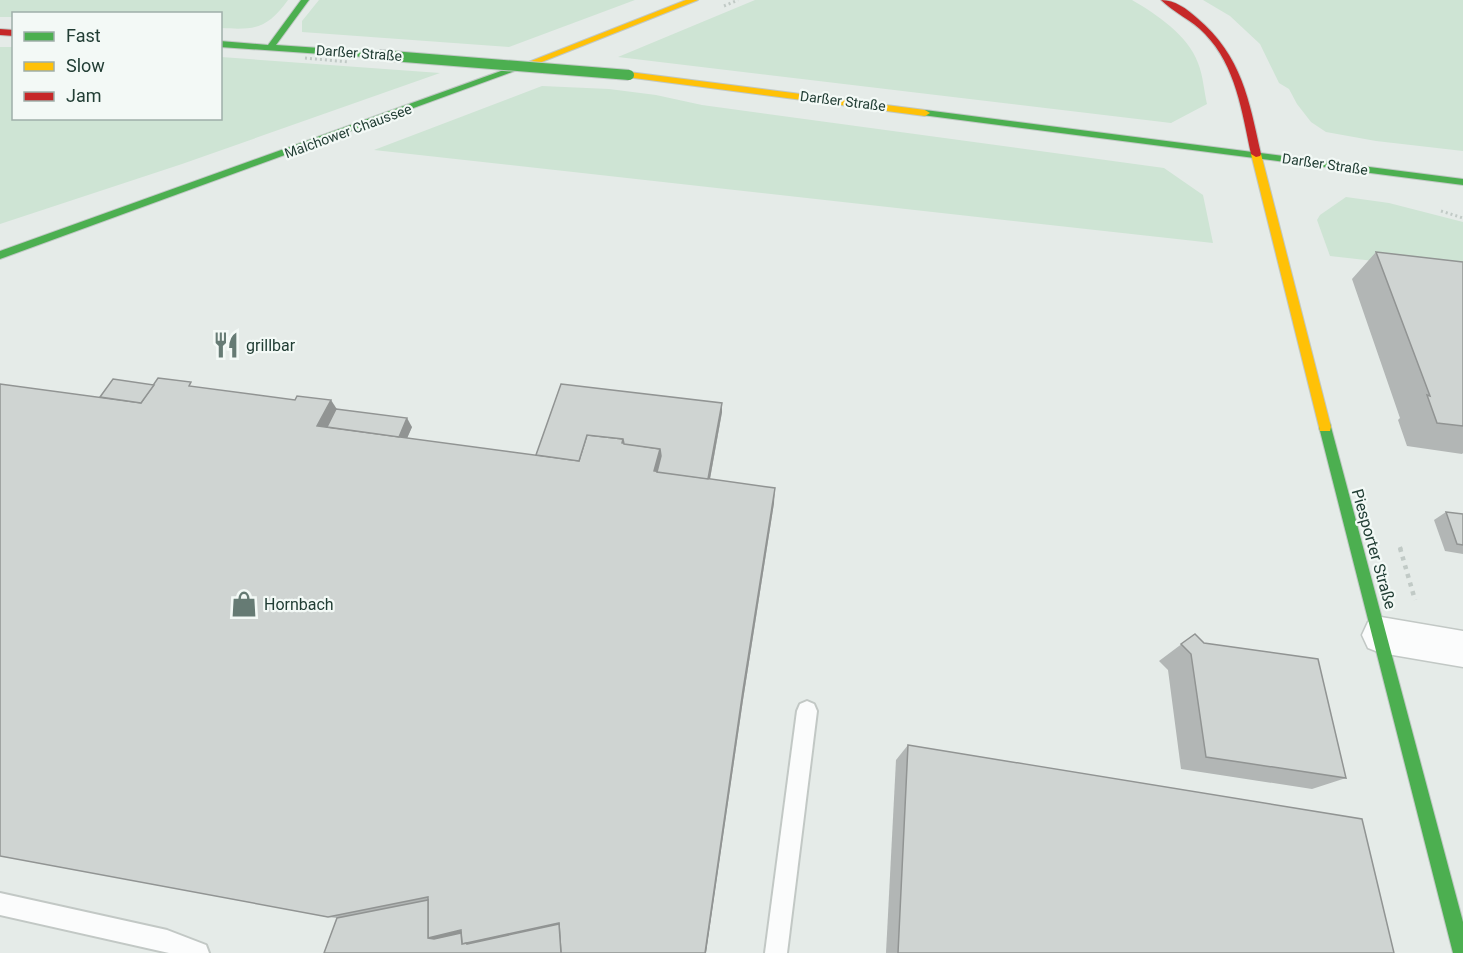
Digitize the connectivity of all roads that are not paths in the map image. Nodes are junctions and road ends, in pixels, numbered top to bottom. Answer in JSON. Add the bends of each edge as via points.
{"nodes":[{"id":1,"x":305,"y":0,"type":"edge"},
{"id":2,"x":694,"y":0,"type":"edge"},
{"id":3,"x":1166,"y":0,"type":"edge"},
{"id":4,"x":222,"y":44,"type":"edge"},
{"id":5,"x":271,"y":46,"type":"junction"},
{"id":6,"x":1256,"y":154,"type":"junction"},
{"id":7,"x":1463,"y":182,"type":"edge"},
{"id":8,"x":0,"y":255,"type":"edge"},
{"id":9,"x":1381,"y":635,"type":"junction"},
{"id":10,"x":1463,"y":650,"type":"edge"},
{"id":11,"x":807,"y":711,"type":"dead end"},
{"id":12,"x":0,"y":904,"type":"edge"},
{"id":13,"x":198,"y":953,"type":"edge"},
{"id":14,"x":776,"y":953,"type":"edge"},
{"id":15,"x":1462,"y":953,"type":"edge"}],
"edges":[{"from":1,"to":5,"type":"main road"},
{"from":2,"to":8,"type":"main road","name":"Malchower Chaussee","via":[[483,82]]},
{"from":3,"to":6,"type":"main road","name":"Piesporter Straße","via":[[1212,31],[1228,53],[1240,80]]},
{"from":4,"to":5,"type":"main road","name":"Darßer Straße"},
{"from":5,"to":6,"type":"main road","name":"Darßer Straße","bridge":true,"via":[[629,75]]},
{"from":6,"to":7,"type":"main road","name":"Darßer Straße"},
{"from":6,"to":9,"type":"main road","name":"Piesporter Straße","via":[[1332,461]]},
{"from":9,"to":10,"type":"street"},
{"from":9,"to":15,"type":"main road","name":"Piesporter Straße"},
{"from":11,"to":14,"type":"lane"},
{"from":12,"to":13,"type":"lane","via":[[168,941]]}]}
